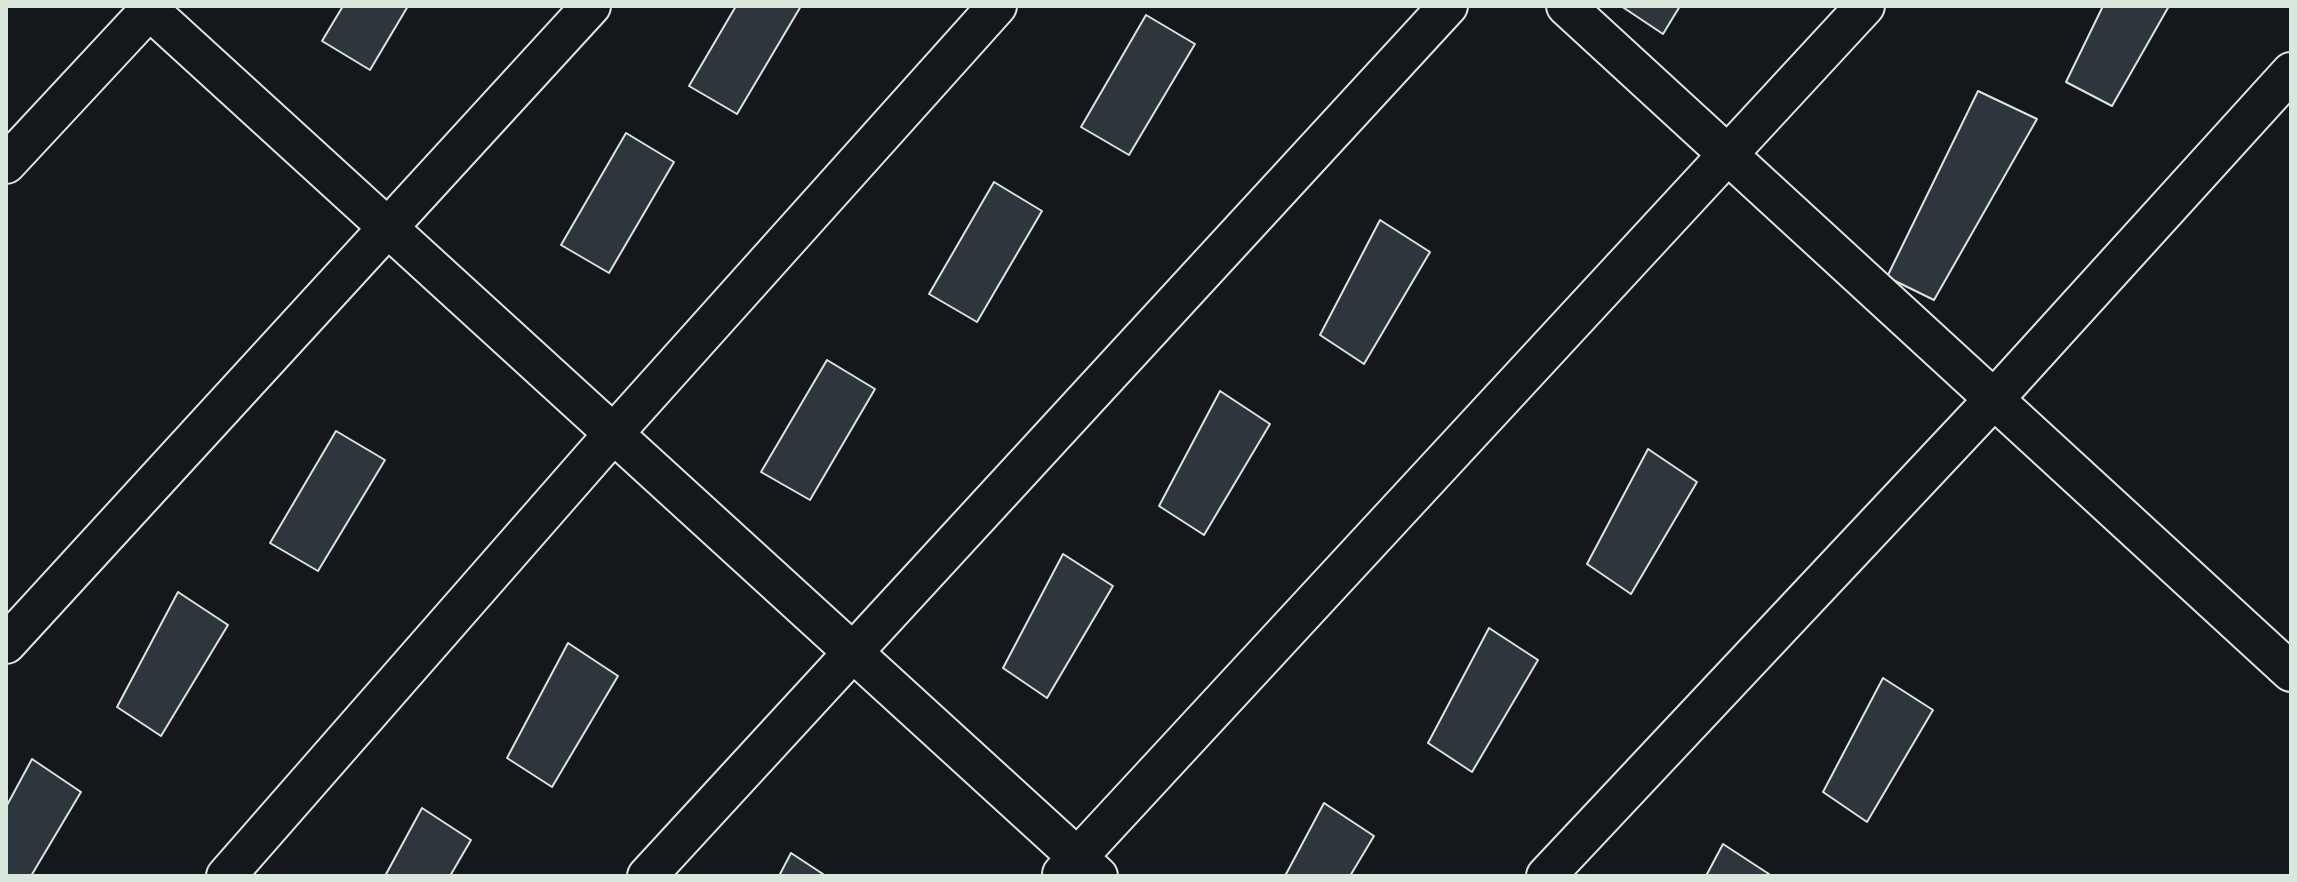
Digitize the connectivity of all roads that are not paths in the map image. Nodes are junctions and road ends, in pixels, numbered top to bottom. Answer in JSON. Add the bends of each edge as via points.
{"nodes":[{"id":1,"x":591,"y":6,"type":"edge"},
{"id":2,"x":997,"y":6,"type":"edge"},
{"id":3,"x":1448,"y":6,"type":"edge"},
{"id":4,"x":1566,"y":6,"type":"edge"},
{"id":5,"x":1865,"y":6,"type":"edge"},
{"id":6,"x":149,"y":7,"type":"edge"},
{"id":7,"x":2291,"y":72,"type":"edge"},
{"id":8,"x":1728,"y":154,"type":"junction"},
{"id":9,"x":6,"y":164,"type":"edge"},
{"id":10,"x":387,"y":226,"type":"junction"},
{"id":11,"x":1995,"y":398,"type":"junction"},
{"id":12,"x":614,"y":433,"type":"junction"},
{"id":13,"x":6,"y":644,"type":"edge"},
{"id":14,"x":852,"y":651,"type":"junction"},
{"id":15,"x":2291,"y":672,"type":"edge"},
{"id":16,"x":1079,"y":870,"type":"edge"},
{"id":17,"x":226,"y":876,"type":"edge"},
{"id":18,"x":647,"y":876,"type":"edge"},
{"id":19,"x":1546,"y":876,"type":"edge"}],
"edges":[{"from":1,"to":10,"type":"street"},
{"from":2,"to":12,"type":"street"},
{"from":3,"to":14,"type":"street"},
{"from":4,"to":8,"type":"street"},
{"from":5,"to":8,"type":"street"},
{"from":6,"to":9,"type":"street"},
{"from":6,"to":10,"type":"street"},
{"from":7,"to":11,"type":"street"},
{"from":8,"to":11,"type":"street"},
{"from":8,"to":16,"type":"street"},
{"from":10,"to":12,"type":"street"},
{"from":10,"to":13,"type":"street"},
{"from":11,"to":15,"type":"street"},
{"from":11,"to":19,"type":"street"},
{"from":12,"to":14,"type":"street"},
{"from":12,"to":17,"type":"street"},
{"from":14,"to":16,"type":"street"},
{"from":14,"to":18,"type":"street"}]}
